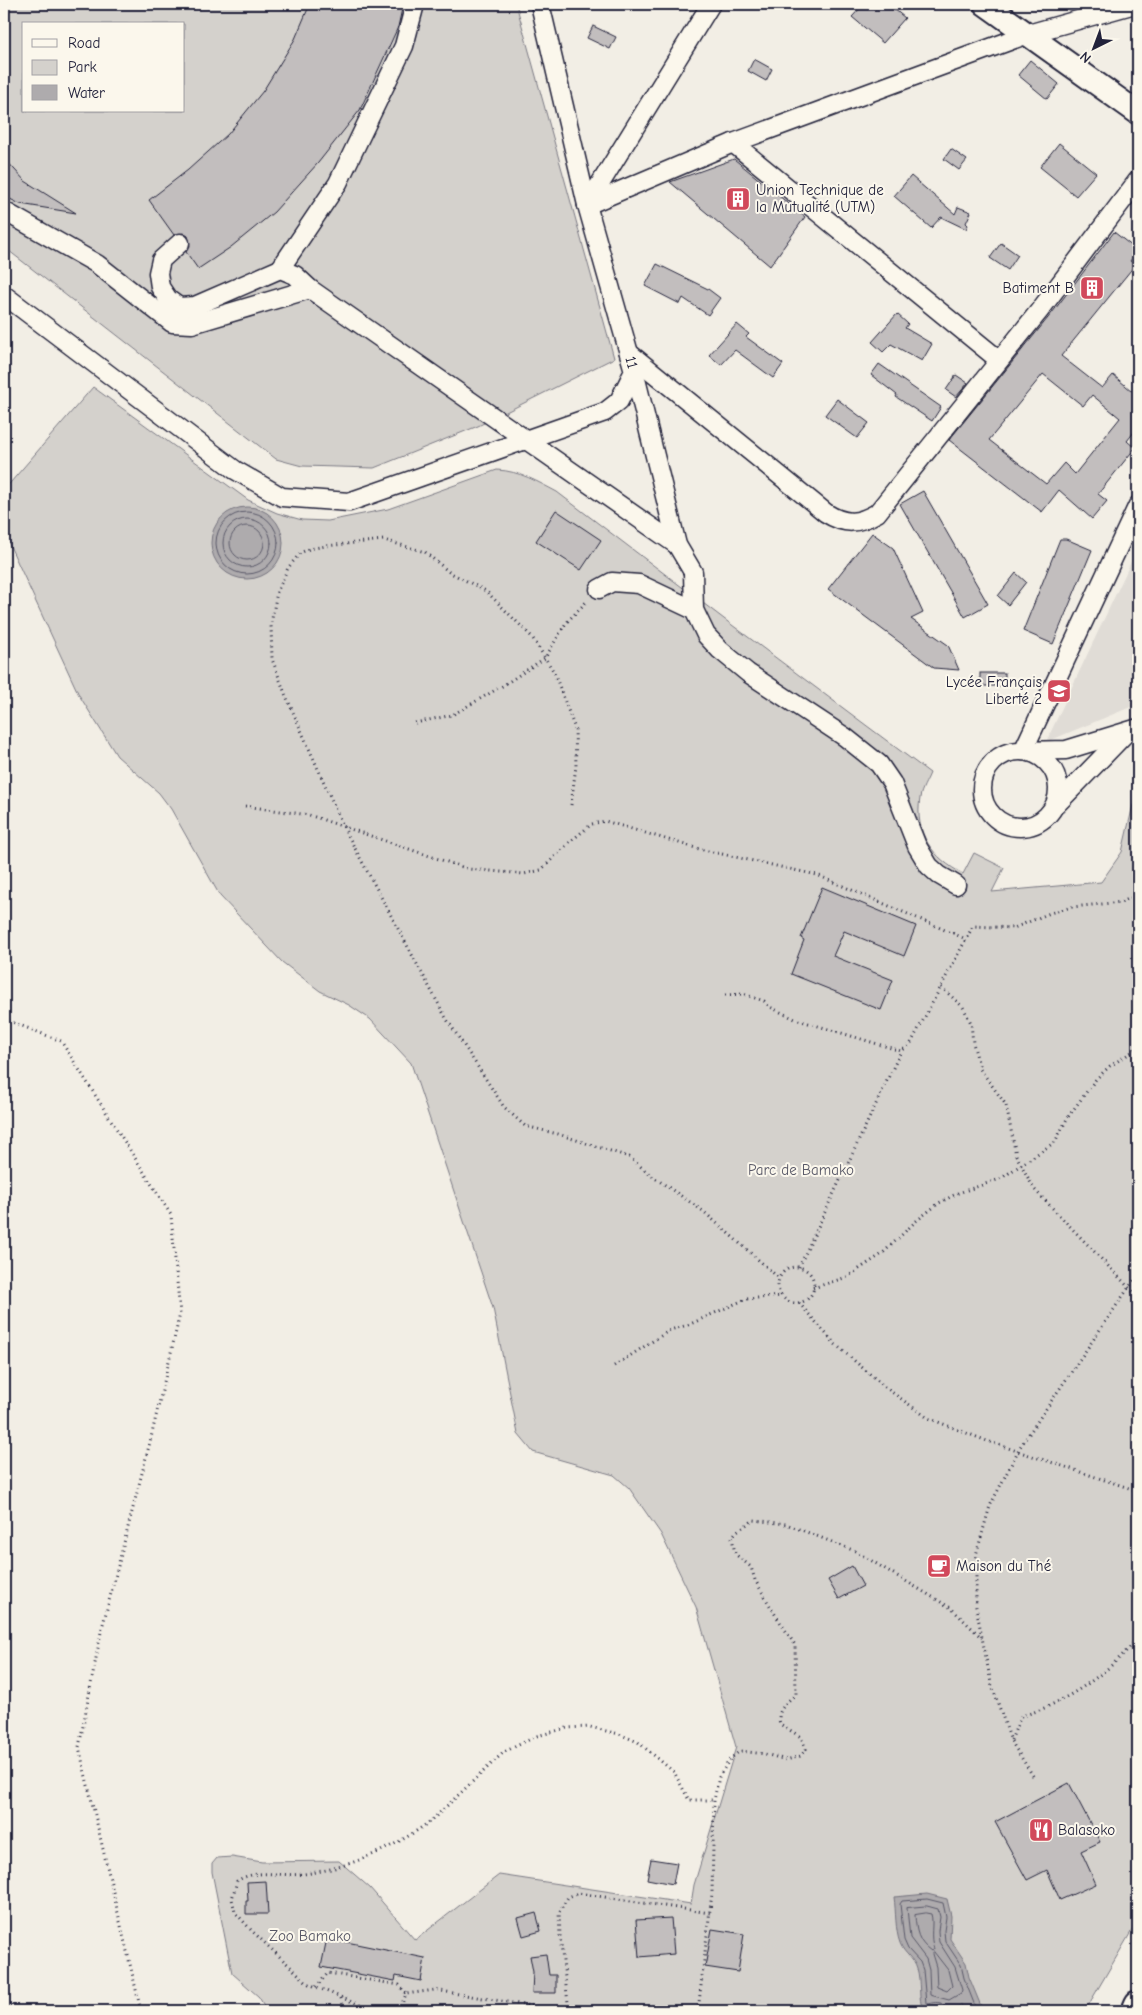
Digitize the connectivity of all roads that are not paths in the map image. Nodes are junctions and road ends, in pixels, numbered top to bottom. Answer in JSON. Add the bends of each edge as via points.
{"nodes":[{"id":1,"x":415,"y":4,"type":"edge"},
{"id":2,"x":540,"y":4,"type":"edge"},
{"id":3,"x":710,"y":4,"type":"edge"},
{"id":4,"x":985,"y":4,"type":"edge"},
{"id":5,"x":1135,"y":4,"type":"edge"},
{"id":6,"x":1028,"y":34,"type":"junction"},
{"id":7,"x":1138,"y":113,"type":"edge"},
{"id":8,"x":733,"y":144,"type":"junction"},
{"id":9,"x":1138,"y":180,"type":"edge"},
{"id":10,"x":587,"y":205,"type":"junction"},
{"id":11,"x":4,"y":211,"type":"edge"},
{"id":12,"x":180,"y":243,"type":"dead end"},
{"id":13,"x":280,"y":268,"type":"junction"},
{"id":14,"x":310,"y":289,"type":"junction"},
{"id":15,"x":4,"y":295,"type":"edge"},
{"id":16,"x":629,"y":353,"type":"junction"},
{"id":17,"x":999,"y":360,"type":"junction"},
{"id":18,"x":634,"y":371,"type":"junction"},
{"id":19,"x":527,"y":440,"type":"junction"},
{"id":20,"x":1138,"y":505,"type":"edge"},
{"id":21,"x":677,"y":545,"type":"junction"},
{"id":22,"x":598,"y":589,"type":"road end"},
{"id":23,"x":694,"y":610,"type":"junction"},
{"id":24,"x":1133,"y":730,"type":"edge"},
{"id":25,"x":1023,"y":751,"type":"junction"},
{"id":26,"x":1055,"y":805,"type":"junction"},
{"id":27,"x":956,"y":885,"type":"dead end"},
{"id":28,"x":1138,"y":2004,"type":"edge"},
{"id":29,"x":1135,"y":2011,"type":"edge"}],
"edges":[{"from":1,"to":13,"type":"street","via":[[404,46],[342,174]]},
{"from":2,"to":10,"type":"street","name":"11"},
{"from":3,"to":10,"type":"street"},
{"from":4,"to":6,"type":"main road"},
{"from":5,"to":6,"type":"street"},
{"from":6,"to":7,"type":"main road"},
{"from":6,"to":8,"type":"street"},
{"from":8,"to":10,"type":"street"},
{"from":8,"to":17,"type":"street"},
{"from":9,"to":17,"type":"street"},
{"from":10,"to":16,"type":"street","name":"11"},
{"from":11,"to":14,"type":"street","via":[[97,264],[172,323],[192,324]]},
{"from":12,"to":13,"type":"street","via":[[161,260],[158,273],[160,287],[179,307],[196,306]]},
{"from":13,"to":14,"type":"street","via":[[295,275]]},
{"from":14,"to":19,"type":"street"},
{"from":15,"to":19,"type":"street","via":[[235,470],[282,497],[349,502]]},
{"from":16,"to":17,"type":"street","via":[[826,513],[850,522],[865,520],[877,513]]},
{"from":16,"to":18,"type":"street","name":"11"},
{"from":18,"to":19,"type":"street","via":[[619,402],[605,412]]},
{"from":18,"to":21,"type":"street","name":"11"},
{"from":19,"to":21,"type":"street"},
{"from":20,"to":25,"type":"street"},
{"from":21,"to":23,"type":"street","via":[[693,572]]},
{"from":22,"to":23,"type":"street","via":[[612,582],[639,584]]},
{"from":23,"to":27,"type":"street","via":[[706,635],[727,655],[879,764],[892,783],[928,866]]},
{"from":24,"to":25,"type":"street","via":[[1066,750]]},
{"from":24,"to":26,"type":"street"},
{"from":25,"to":26,"type":"street","via":[[1038,755],[1057,776],[1059,791]]},
{"from":25,"to":26,"type":"street","via":[[1006,753],[988,767],[982,789],[988,810],[1006,825],[1024,827],[1040,822]]},
{"from":28,"to":29,"type":"highway"}]}
